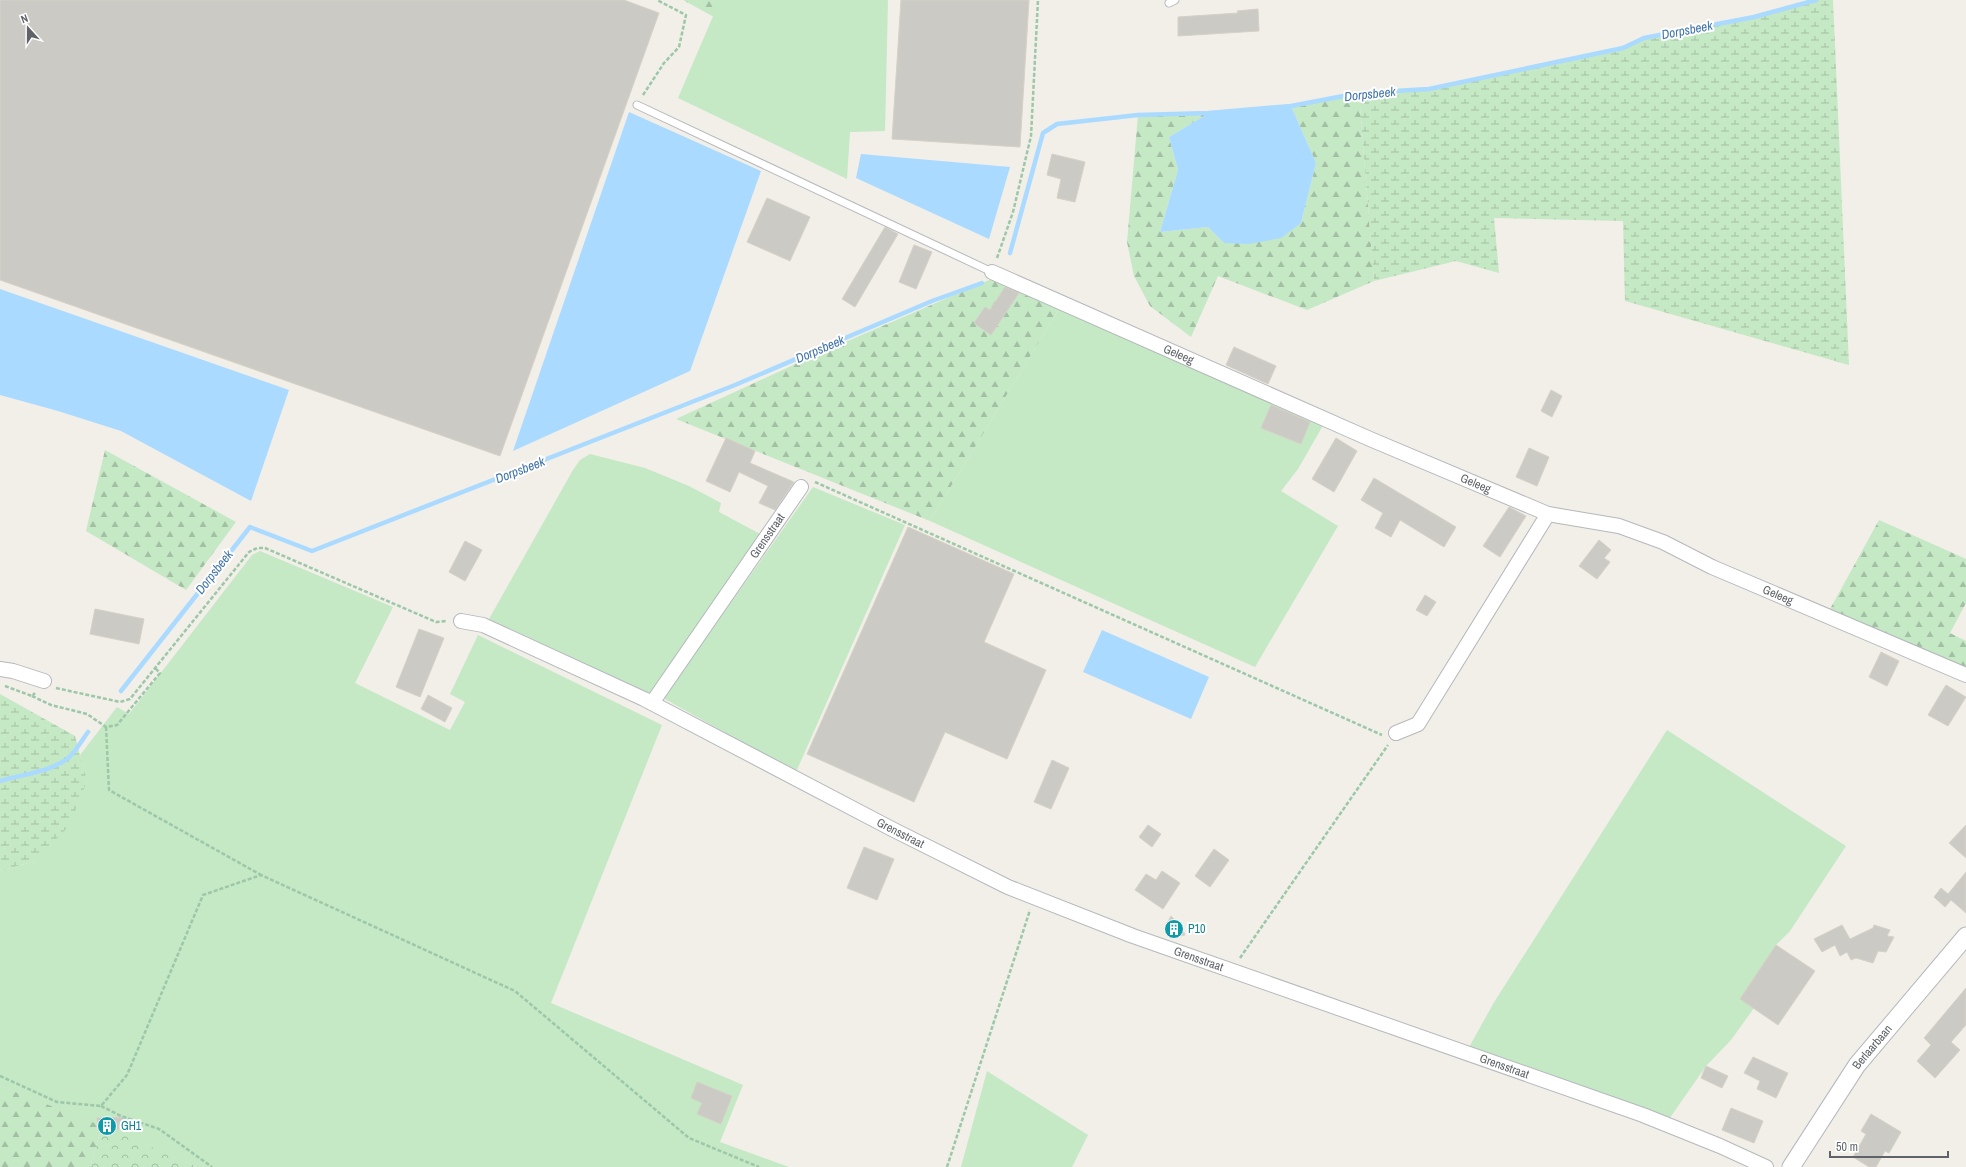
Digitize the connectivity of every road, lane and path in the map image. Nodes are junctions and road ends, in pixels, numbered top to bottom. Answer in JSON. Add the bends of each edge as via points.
{"nodes":[{"id":1,"x":657,"y":0,"type":"edge"},
{"id":2,"x":1038,"y":0,"type":"edge"},
{"id":3,"x":636,"y":105,"type":"joint"},
{"id":4,"x":992,"y":272,"type":"junction"},
{"id":5,"x":801,"y":487,"type":"joint"},
{"id":6,"x":1548,"y":514,"type":"junction"},
{"id":7,"x":461,"y":621,"type":"joint"},
{"id":8,"x":155,"y":668,"type":"junction"},
{"id":9,"x":0,"y":669,"type":"edge"},
{"id":10,"x":1966,"y":675,"type":"edge"},
{"id":11,"x":44,"y":681,"type":"joint"},
{"id":12,"x":32,"y":696,"type":"dead end"},
{"id":13,"x":652,"y":703,"type":"junction"},
{"id":14,"x":106,"y":727,"type":"junction"},
{"id":15,"x":1396,"y":733,"type":"junction"},
{"id":16,"x":261,"y":875,"type":"junction"},
{"id":17,"x":1034,"y":897,"type":"junction"},
{"id":18,"x":1966,"y":936,"type":"edge"},
{"id":19,"x":1232,"y":970,"type":"junction"},
{"id":20,"x":0,"y":1076,"type":"edge"},
{"id":21,"x":101,"y":1106,"type":"junction"},
{"id":22,"x":212,"y":1167,"type":"edge"},
{"id":23,"x":758,"y":1167,"type":"edge"},
{"id":24,"x":947,"y":1167,"type":"edge"},
{"id":25,"x":1766,"y":1167,"type":"edge"},
{"id":26,"x":1791,"y":1167,"type":"edge"}],
"edges":[{"from":1,"to":3,"type":"path","via":[[686,15],[679,47],[664,62]]},
{"from":2,"to":4,"type":"path","via":[[1031,136],[1013,212]]},
{"from":3,"to":4,"type":"lane"},
{"from":4,"to":6,"type":"street","name":"Geleeg","via":[[1370,440]]},
{"from":5,"to":13,"type":"street","name":"Grensstraat"},
{"from":5,"to":15,"type":"path","via":[[816,482],[1380,735]]},
{"from":6,"to":10,"type":"street","name":"Geleeg","via":[[1619,526],[1663,542],[1712,567]]},
{"from":6,"to":15,"type":"street","via":[[1418,724]]},
{"from":7,"to":8,"type":"path","via":[[436,622],[265,548],[257,548],[249,552]]},
{"from":7,"to":13,"type":"street","name":"Grensstraat","via":[[483,625]]},
{"from":8,"to":11,"type":"path","via":[[130,698],[120,702],[46,686]]},
{"from":8,"to":14,"type":"path","via":[[160,673],[117,725]]},
{"from":9,"to":11,"type":"street","via":[[13,670]]},
{"from":12,"to":14,"type":"path","via":[[51,705],[87,714]]},
{"from":13,"to":17,"type":"street","name":"Grensstraat","via":[[968,868]]},
{"from":14,"to":16,"type":"path","via":[[109,790]]},
{"from":15,"to":19,"type":"path"},
{"from":16,"to":21,"type":"path","via":[[203,895],[127,1075]]},
{"from":16,"to":23,"type":"path","via":[[516,991],[689,1138]]},
{"from":17,"to":19,"type":"street","name":"Grensstraat","via":[[1133,936]]},
{"from":17,"to":24,"type":"path"},
{"from":18,"to":26,"type":"street","name":"Berlaarbaan","via":[[1857,1065]]},
{"from":19,"to":25,"type":"street","name":"Grensstraat","via":[[1643,1115]]},
{"from":20,"to":21,"type":"path","via":[[57,1102]]},
{"from":21,"to":22,"type":"path","via":[[159,1129]]}]}
